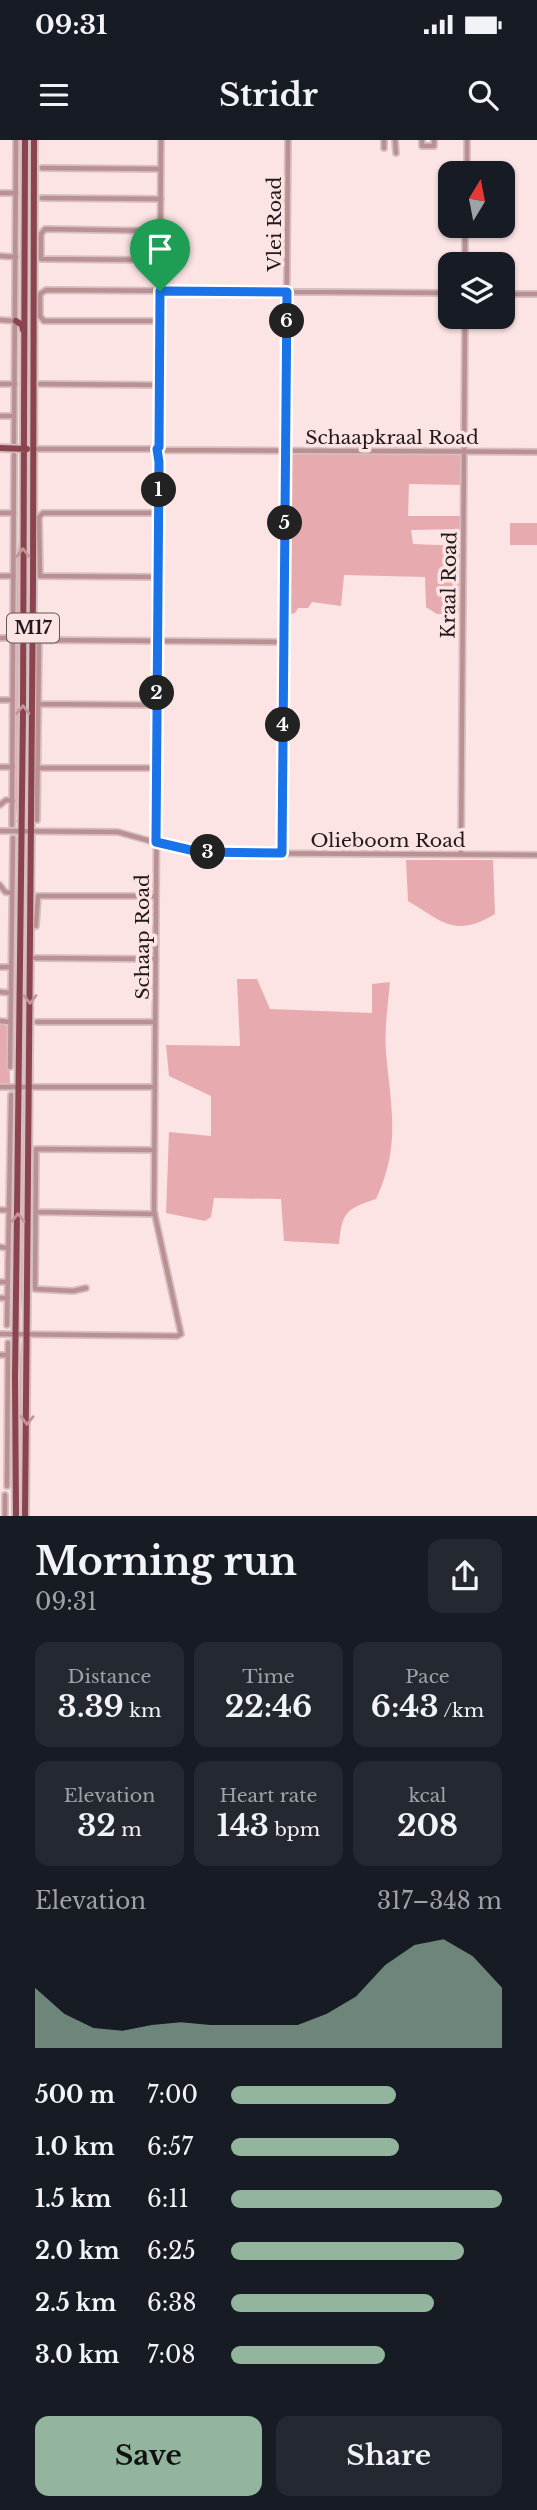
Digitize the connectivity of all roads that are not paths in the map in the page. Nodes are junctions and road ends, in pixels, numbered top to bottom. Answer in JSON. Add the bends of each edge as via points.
{"nodes":[{"id":1,"x":16,"y":140,"type":"edge"},
{"id":2,"x":25,"y":140,"type":"edge"},
{"id":3,"x":34,"y":140,"type":"edge"},
{"id":4,"x":161,"y":140,"type":"edge"},
{"id":5,"x":288,"y":140,"type":"edge"},
{"id":6,"x":384,"y":140,"type":"edge"},
{"id":7,"x":422,"y":140,"type":"edge"},
{"id":8,"x":434,"y":140,"type":"edge"},
{"id":9,"x":467,"y":140,"type":"edge"},
{"id":10,"x":397,"y":143,"type":"edge"},
{"id":11,"x":384,"y":148,"type":"dead end"},
{"id":12,"x":396,"y":153,"type":"dead end"},
{"id":13,"x":467,"y":161,"type":"edge"},
{"id":14,"x":42,"y":168,"type":"dead end"},
{"id":15,"x":161,"y":169,"type":"junction"},
{"id":16,"x":0,"y":193,"type":"edge"},
{"id":17,"x":16,"y":193,"type":"junction"},
{"id":18,"x":42,"y":198,"type":"dead end"},
{"id":19,"x":161,"y":199,"type":"junction"},
{"id":20,"x":33,"y":206,"type":"junction"},
{"id":21,"x":161,"y":231,"type":"junction"},
{"id":22,"x":25,"y":249,"type":"junction"},
{"id":23,"x":0,"y":256,"type":"edge"},
{"id":24,"x":16,"y":257,"type":"junction"},
{"id":25,"x":161,"y":260,"type":"junction"},
{"id":26,"x":160,"y":291,"type":"junction"},
{"id":27,"x":287,"y":292,"type":"junction"},
{"id":28,"x":438,"y":293,"type":"edge"},
{"id":29,"x":515,"y":294,"type":"edge"},
{"id":30,"x":537,"y":294,"type":"edge"},
{"id":31,"x":0,"y":320,"type":"edge"},
{"id":32,"x":16,"y":321,"type":"junction"},
{"id":33,"x":160,"y":321,"type":"junction"},
{"id":34,"x":465,"y":329,"type":"edge"},
{"id":35,"x":24,"y":335,"type":"junction"},
{"id":36,"x":0,"y":384,"type":"edge"},
{"id":37,"x":15,"y":384,"type":"junction"},
{"id":38,"x":40,"y":384,"type":"dead end"},
{"id":39,"x":160,"y":385,"type":"junction"},
{"id":40,"x":0,"y":416,"type":"edge"},
{"id":41,"x":15,"y":416,"type":"junction"},
{"id":42,"x":15,"y":442,"type":"dead end"},
{"id":43,"x":0,"y":448,"type":"edge"},
{"id":44,"x":24,"y":449,"type":"junction"},
{"id":45,"x":33,"y":449,"type":"junction"},
{"id":46,"x":159,"y":449,"type":"junction"},
{"id":47,"x":286,"y":450,"type":"junction"},
{"id":48,"x":464,"y":452,"type":"junction"},
{"id":49,"x":537,"y":452,"type":"edge"},
{"id":50,"x":14,"y":455,"type":"dead end"},
{"id":51,"x":0,"y":513,"type":"edge"},
{"id":52,"x":14,"y":513,"type":"junction"},
{"id":53,"x":159,"y":513,"type":"junction"},
{"id":54,"x":0,"y":576,"type":"edge"},
{"id":55,"x":14,"y":576,"type":"junction"},
{"id":56,"x":158,"y":577,"type":"junction"},
{"id":57,"x":0,"y":638,"type":"edge"},
{"id":58,"x":13,"y":638,"type":"junction"},
{"id":59,"x":158,"y":641,"type":"junction"},
{"id":60,"x":284,"y":642,"type":"junction"},
{"id":61,"x":0,"y":700,"type":"edge"},
{"id":62,"x":13,"y":700,"type":"junction"},
{"id":63,"x":38,"y":704,"type":"junction"},
{"id":64,"x":157,"y":705,"type":"junction"},
{"id":65,"x":0,"y":767,"type":"edge"},
{"id":66,"x":13,"y":767,"type":"junction"},
{"id":67,"x":38,"y":768,"type":"junction"},
{"id":68,"x":157,"y":768,"type":"junction"},
{"id":69,"x":12,"y":800,"type":"junction"},
{"id":70,"x":0,"y":805,"type":"edge"},
{"id":71,"x":37,"y":820,"type":"dead end"},
{"id":72,"x":12,"y":825,"type":"dead end"},
{"id":73,"x":0,"y":831,"type":"edge"},
{"id":74,"x":20,"y":831,"type":"junction"},
{"id":75,"x":31,"y":831,"type":"junction"},
{"id":76,"x":13,"y":838,"type":"dead end"},
{"id":77,"x":156,"y":842,"type":"junction"},
{"id":78,"x":282,"y":853,"type":"junction"},
{"id":79,"x":461,"y":854,"type":"junction"},
{"id":80,"x":537,"y":855,"type":"edge"},
{"id":81,"x":0,"y":885,"type":"edge"},
{"id":82,"x":12,"y":893,"type":"junction"},
{"id":83,"x":156,"y":896,"type":"junction"},
{"id":84,"x":36,"y":926,"type":"dead end"},
{"id":85,"x":36,"y":958,"type":"dead end"},
{"id":86,"x":156,"y":959,"type":"junction"},
{"id":87,"x":0,"y":967,"type":"edge"},
{"id":88,"x":11,"y":967,"type":"junction"},
{"id":89,"x":0,"y":992,"type":"edge"},
{"id":90,"x":10,"y":993,"type":"junction"},
{"id":91,"x":0,"y":1021,"type":"edge"},
{"id":92,"x":10,"y":1022,"type":"junction"},
{"id":93,"x":37,"y":1022,"type":"dead end"},
{"id":94,"x":155,"y":1022,"type":"junction"},
{"id":95,"x":10,"y":1067,"type":"dead end"},
{"id":96,"x":29,"y":1086,"type":"junction"},
{"id":97,"x":0,"y":1087,"type":"edge"},
{"id":98,"x":19,"y":1087,"type":"junction"},
{"id":99,"x":155,"y":1087,"type":"junction"},
{"id":100,"x":11,"y":1095,"type":"dead end"},
{"id":101,"x":154,"y":1150,"type":"junction"},
{"id":102,"x":0,"y":1173,"type":"edge"},
{"id":103,"x":9,"y":1173,"type":"junction"},
{"id":104,"x":0,"y":1210,"type":"edge"},
{"id":105,"x":8,"y":1210,"type":"junction"},
{"id":106,"x":36,"y":1212,"type":"junction"},
{"id":107,"x":155,"y":1214,"type":"junction"},
{"id":108,"x":0,"y":1247,"type":"edge"},
{"id":109,"x":8,"y":1248,"type":"junction"},
{"id":110,"x":0,"y":1282,"type":"edge"},
{"id":111,"x":8,"y":1282,"type":"junction"},
{"id":112,"x":86,"y":1288,"type":"dead end"},
{"id":113,"x":0,"y":1298,"type":"edge"},
{"id":114,"x":8,"y":1298,"type":"junction"},
{"id":115,"x":7,"y":1325,"type":"dead end"},
{"id":116,"x":0,"y":1334,"type":"edge"},
{"id":117,"x":15,"y":1335,"type":"junction"},
{"id":118,"x":28,"y":1335,"type":"junction"},
{"id":119,"x":8,"y":1343,"type":"dead end"},
{"id":120,"x":0,"y":1355,"type":"edge"},
{"id":121,"x":8,"y":1355,"type":"junction"},
{"id":122,"x":0,"y":1372,"type":"edge"},
{"id":123,"x":8,"y":1372,"type":"junction"},
{"id":124,"x":0,"y":1409,"type":"edge"},
{"id":125,"x":7,"y":1409,"type":"junction"},
{"id":126,"x":3,"y":1447,"type":"edge"},
{"id":127,"x":7,"y":1486,"type":"dead end"},
{"id":128,"x":16,"y":1488,"type":"junction"},
{"id":129,"x":4,"y":1495,"type":"edge"},
{"id":130,"x":16,"y":1501,"type":"junction"},
{"id":131,"x":5,"y":1516,"type":"edge"},
{"id":132,"x":16,"y":1516,"type":"edge"},
{"id":133,"x":25,"y":1516,"type":"edge"}],
"edges":[{"from":1,"to":17,"type":"street"},
{"from":2,"to":22,"type":"main road","number":"M17"},
{"from":3,"to":20,"type":"main road","number":"M17"},
{"from":4,"to":15,"type":"street","name":"Schaap Road"},
{"from":5,"to":27,"type":"street","name":"Vlei Road"},
{"from":6,"to":11,"type":"street"},
{"from":7,"to":8,"type":"street","via":[[422,146],[434,146]]},
{"from":9,"to":13,"type":"street"},
{"from":10,"to":12,"type":"street"},
{"from":14,"to":15,"type":"street"},
{"from":15,"to":19,"type":"street","name":"Schaap Road"},
{"from":16,"to":17,"type":"street"},
{"from":17,"to":24,"type":"street"},
{"from":18,"to":19,"type":"street"},
{"from":19,"to":21,"type":"street","name":"Schaap Road"},
{"from":20,"to":22,"type":"main road","via":[[28,208]]},
{"from":20,"to":45,"type":"main road","number":"M17"},
{"from":21,"to":25,"type":"street","name":"Schaap Road"},
{"from":21,"to":25,"type":"street","via":[[44,229],[41,233],[41,259]]},
{"from":22,"to":24,"type":"main road"},
{"from":22,"to":35,"type":"main road","number":"M17"},
{"from":23,"to":24,"type":"street"},
{"from":24,"to":32,"type":"street"},
{"from":25,"to":26,"type":"street","name":"Schaap Road"},
{"from":26,"to":27,"type":"street"},
{"from":26,"to":33,"type":"street","name":"Schaap Road"},
{"from":26,"to":33,"type":"street","via":[[42,290],[41,319]]},
{"from":27,"to":28,"type":"street"},
{"from":27,"to":47,"type":"street","name":"Vlei Road"},
{"from":29,"to":30,"type":"street"},
{"from":31,"to":32,"type":"street"},
{"from":32,"to":35,"type":"main road"},
{"from":32,"to":37,"type":"street"},
{"from":33,"to":39,"type":"street","name":"Schaap Road"},
{"from":34,"to":48,"type":"street","name":"Kraal Road"},
{"from":35,"to":44,"type":"main road","number":"M17"},
{"from":36,"to":37,"type":"street"},
{"from":37,"to":41,"type":"street"},
{"from":38,"to":39,"type":"street"},
{"from":39,"to":46,"type":"street","name":"Schaap Road"},
{"from":40,"to":41,"type":"street"},
{"from":41,"to":42,"type":"street"},
{"from":43,"to":44,"type":"main road"},
{"from":44,"to":45,"type":"main road"},
{"from":74,"to":44,"type":"main road","number":"M17","one_way":true},
{"from":45,"to":46,"type":"street","name":"Schaapkraal Road"},
{"from":45,"to":75,"type":"main road","number":"M17"},
{"from":46,"to":47,"type":"street","name":"Schaapkraal Road"},
{"from":46,"to":53,"type":"street","name":"Schaap Road"},
{"from":47,"to":48,"type":"street","name":"Schaapkraal Road"},
{"from":47,"to":60,"type":"street","name":"Vlei Road"},
{"from":48,"to":49,"type":"street","name":"Schaapkraal Road"},
{"from":48,"to":79,"type":"street","name":"Kraal Road"},
{"from":50,"to":52,"type":"street"},
{"from":51,"to":52,"type":"street"},
{"from":52,"to":55,"type":"street"},
{"from":53,"to":56,"type":"street","name":"Schaap Road"},
{"from":53,"to":56,"type":"street","via":[[40,514],[39,575]]},
{"from":54,"to":55,"type":"street"},
{"from":55,"to":58,"type":"street"},
{"from":56,"to":59,"type":"street","name":"Schaap Road"},
{"from":57,"to":58,"type":"street"},
{"from":58,"to":62,"type":"street"},
{"from":59,"to":60,"type":"street"},
{"from":59,"to":63,"type":"street","via":[[41,639]]},
{"from":59,"to":64,"type":"street","name":"Schaap Road"},
{"from":60,"to":78,"type":"street","name":"Vlei Road"},
{"from":61,"to":62,"type":"street"},
{"from":62,"to":66,"type":"street"},
{"from":63,"to":64,"type":"street"},
{"from":63,"to":67,"type":"street"},
{"from":64,"to":68,"type":"street","name":"Schaap Road"},
{"from":65,"to":66,"type":"street"},
{"from":66,"to":69,"type":"street"},
{"from":67,"to":68,"type":"street"},
{"from":67,"to":71,"type":"street"},
{"from":68,"to":77,"type":"street","name":"Schaap Road"},
{"from":69,"to":70,"type":"street"},
{"from":69,"to":72,"type":"street"},
{"from":73,"to":74,"type":"street","name":"Olieboom Road"},
{"from":74,"to":75,"type":"street","name":"Olieboom Road"},
{"from":74,"to":98,"type":"main road","number":"M17"},
{"from":75,"to":77,"type":"street","name":"Olieboom Road","via":[[118,832]]},
{"from":75,"to":96,"type":"main road","number":"M17","one_way":true},
{"from":76,"to":82,"type":"street"},
{"from":77,"to":78,"type":"street","name":"Olieboom Road","via":[[199,852]]},
{"from":77,"to":83,"type":"street","name":"Schaap Road"},
{"from":78,"to":79,"type":"street","name":"Olieboom Road"},
{"from":79,"to":80,"type":"street","name":"Olieboom Road"},
{"from":81,"to":82,"type":"street"},
{"from":82,"to":88,"type":"street"},
{"from":83,"to":84,"type":"street","via":[[38,896]]},
{"from":83,"to":86,"type":"street","name":"Schaap Road"},
{"from":85,"to":86,"type":"street"},
{"from":86,"to":94,"type":"street","name":"Schaap Road"},
{"from":87,"to":88,"type":"street"},
{"from":88,"to":90,"type":"street"},
{"from":89,"to":90,"type":"street"},
{"from":90,"to":92,"type":"street"},
{"from":91,"to":92,"type":"street"},
{"from":92,"to":95,"type":"street"},
{"from":93,"to":94,"type":"street"},
{"from":94,"to":99,"type":"street","name":"Schaap Road"},
{"from":96,"to":98,"type":"street"},
{"from":96,"to":99,"type":"street"},
{"from":96,"to":118,"type":"main road","number":"M17"},
{"from":97,"to":98,"type":"street"},
{"from":117,"to":98,"type":"main road","number":"M17","one_way":true},
{"from":99,"to":101,"type":"street","name":"Schaap Road"},
{"from":100,"to":103,"type":"street"},
{"from":101,"to":106,"type":"street","via":[[36,1149]]},
{"from":101,"to":107,"type":"street","name":"Schaap Road"},
{"from":102,"to":103,"type":"street"},
{"from":103,"to":105,"type":"street"},
{"from":104,"to":105,"type":"street"},
{"from":105,"to":109,"type":"street"},
{"from":106,"to":107,"type":"street"},
{"from":106,"to":112,"type":"street","via":[[35,1289]]},
{"from":107,"to":118,"type":"street","name":"Schaap Road","via":[[181,1335]]},
{"from":108,"to":109,"type":"street"},
{"from":109,"to":111,"type":"street"},
{"from":110,"to":111,"type":"street"},
{"from":111,"to":114,"type":"street"},
{"from":113,"to":114,"type":"street"},
{"from":114,"to":115,"type":"street"},
{"from":116,"to":117,"type":"street"},
{"from":117,"to":118,"type":"street"},
{"from":117,"to":128,"type":"main road","number":"M17"},
{"from":118,"to":133,"type":"main road","number":"M17","one_way":true},
{"from":119,"to":121,"type":"street"},
{"from":120,"to":121,"type":"street"},
{"from":121,"to":123,"type":"street"},
{"from":122,"to":123,"type":"street"},
{"from":123,"to":125,"type":"street"},
{"from":124,"to":125,"type":"street"},
{"from":125,"to":126,"type":"street"},
{"from":126,"to":127,"type":"street"},
{"from":128,"to":129,"type":"street"},
{"from":128,"to":130,"type":"main road","number":"M17"},
{"from":129,"to":130,"type":"street"},
{"from":129,"to":131,"type":"street"},
{"from":130,"to":132,"type":"main road","number":"M17"}]}
